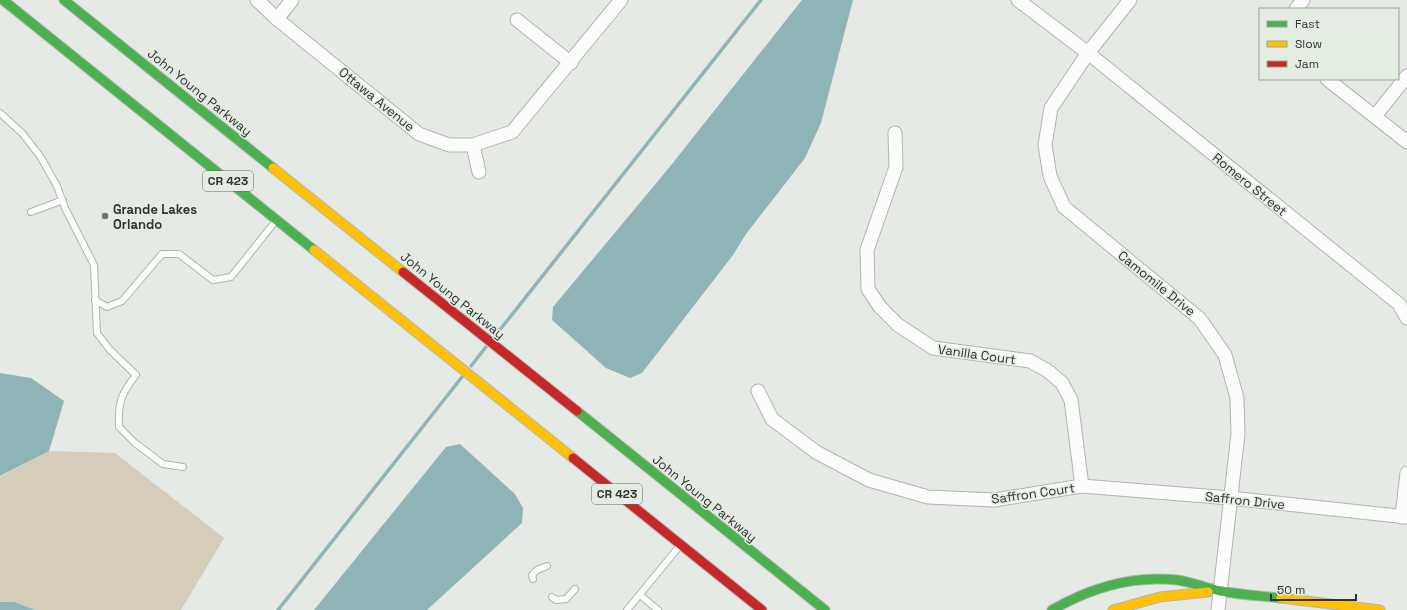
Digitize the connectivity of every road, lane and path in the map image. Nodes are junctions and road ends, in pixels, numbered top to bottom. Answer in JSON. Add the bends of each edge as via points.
{"nodes":[{"id":1,"x":3,"y":0,"type":"edge"},
{"id":2,"x":64,"y":0,"type":"edge"},
{"id":3,"x":257,"y":0,"type":"edge"},
{"id":4,"x":292,"y":0,"type":"edge"},
{"id":5,"x":621,"y":0,"type":"edge"},
{"id":6,"x":1018,"y":0,"type":"edge"},
{"id":7,"x":1130,"y":0,"type":"edge"},
{"id":8,"x":1303,"y":0,"type":"edge"},
{"id":9,"x":1297,"y":8,"type":"edge"},
{"id":10,"x":277,"y":19,"type":"junction"},
{"id":11,"x":517,"y":20,"type":"dead end"},
{"id":12,"x":1088,"y":53,"type":"junction"},
{"id":13,"x":571,"y":62,"type":"junction"},
{"id":14,"x":1407,"y":76,"type":"edge"},
{"id":15,"x":1328,"y":80,"type":"edge"},
{"id":16,"x":0,"y":113,"type":"edge"},
{"id":17,"x":1375,"y":116,"type":"junction"},
{"id":18,"x":895,"y":133,"type":"dead end"},
{"id":19,"x":1407,"y":142,"type":"edge"},
{"id":20,"x":473,"y":146,"type":"junction"},
{"id":21,"x":479,"y":172,"type":"dead end"},
{"id":22,"x":62,"y":200,"type":"junction"},
{"id":23,"x":31,"y":212,"type":"dead end"},
{"id":24,"x":277,"y":220,"type":"junction"},
{"id":25,"x":95,"y":300,"type":"junction"},
{"id":26,"x":1407,"y":318,"type":"edge"},
{"id":27,"x":758,"y":391,"type":"dead end"},
{"id":28,"x":183,"y":467,"type":"dead end"},
{"id":29,"x":1407,"y":473,"type":"edge"},
{"id":30,"x":1082,"y":486,"type":"junction"},
{"id":31,"x":1230,"y":498,"type":"junction"},
{"id":32,"x":1405,"y":517,"type":"edge"},
{"id":33,"x":681,"y":545,"type":"junction"},
{"id":34,"x":547,"y":566,"type":"dead end"},
{"id":35,"x":533,"y":579,"type":"dead end"},
{"id":36,"x":575,"y":589,"type":"dead end"},
{"id":37,"x":1220,"y":591,"type":"junction"},
{"id":38,"x":640,"y":595,"type":"junction"},
{"id":39,"x":552,"y":598,"type":"dead end"},
{"id":40,"x":1364,"y":609,"type":"edge"},
{"id":41,"x":627,"y":610,"type":"edge"},
{"id":42,"x":658,"y":610,"type":"edge"},
{"id":43,"x":762,"y":610,"type":"edge"},
{"id":44,"x":825,"y":610,"type":"edge"},
{"id":45,"x":1052,"y":610,"type":"edge"},
{"id":46,"x":1113,"y":610,"type":"edge"},
{"id":47,"x":1218,"y":610,"type":"edge"},
{"id":48,"x":1380,"y":610,"type":"edge"}],
"edges":[{"from":1,"to":24,"type":"main road","number":"CR 423"},
{"from":2,"to":44,"type":"main road","name":"John Young Parkway","number":"CR 423"},
{"from":3,"to":10,"type":"street","name":"Ottawa Avenue"},
{"from":4,"to":10,"type":"street"},
{"from":5,"to":13,"type":"street","name":"Ottawa Avenue"},
{"from":6,"to":12,"type":"street","name":"Romero Street"},
{"from":7,"to":12,"type":"street","name":"Camomile Drive"},
{"from":8,"to":9,"type":"street"},
{"from":10,"to":20,"type":"street","name":"Ottawa Avenue","via":[[419,134],[449,144]]},
{"from":11,"to":13,"type":"street"},
{"from":12,"to":26,"type":"street","name":"Romero Street","via":[[1399,304]]},
{"from":12,"to":31,"type":"street","name":"Camomile Drive","via":[[1051,108],[1046,145],[1050,176],[1064,207],[1200,319],[1225,355],[1237,398],[1238,434]]},
{"from":13,"to":20,"type":"street","name":"Ottawa Avenue","via":[[512,132]]},
{"from":14,"to":17,"type":"street"},
{"from":15,"to":17,"type":"street"},
{"from":16,"to":22,"type":"lane","via":[[22,133],[40,156]]},
{"from":17,"to":19,"type":"street"},
{"from":18,"to":30,"type":"street","name":"Vanilla Court","via":[[896,167],[867,250],[868,289],[880,307],[898,325],[933,348],[1030,361],[1062,383],[1071,400]]},
{"from":20,"to":21,"type":"street"},
{"from":22,"to":23,"type":"lane"},
{"from":22,"to":25,"type":"lane","via":[[94,265]]},
{"from":24,"to":25,"type":"lane","via":[[231,277],[213,280],[179,254],[162,254],[122,301],[107,306]]},
{"from":24,"to":33,"type":"main road","number":"CR 423"},
{"from":25,"to":28,"type":"lane","via":[[97,333],[110,350],[136,375],[125,389],[118,406],[119,427],[163,464]]},
{"from":27,"to":30,"type":"street","name":"Saffron Court","via":[[772,419],[816,452],[876,482],[928,497],[994,500]]},
{"from":29,"to":32,"type":"street"},
{"from":30,"to":31,"type":"street","name":"Saffron Drive"},
{"from":31,"to":32,"type":"street","name":"Saffron Drive"},
{"from":31,"to":37,"type":"street","name":"Camomile Drive"},
{"from":33,"to":38,"type":"lane"},
{"from":33,"to":43,"type":"main road","number":"CR 423"},
{"from":34,"to":35,"type":"lane","via":[[537,570],[532,575]]},
{"from":36,"to":39,"type":"lane","via":[[566,599]]},
{"from":37,"to":40,"type":"main road"},
{"from":37,"to":45,"type":"main road","via":[[1176,580],[1142,579],[1102,587],[1071,598]]},
{"from":37,"to":46,"type":"main road","via":[[1160,596]]},
{"from":37,"to":47,"type":"street","name":"Camomile Drive"},
{"from":38,"to":41,"type":"lane"},
{"from":38,"to":42,"type":"lane"},
{"from":40,"to":48,"type":"main road"}]}
